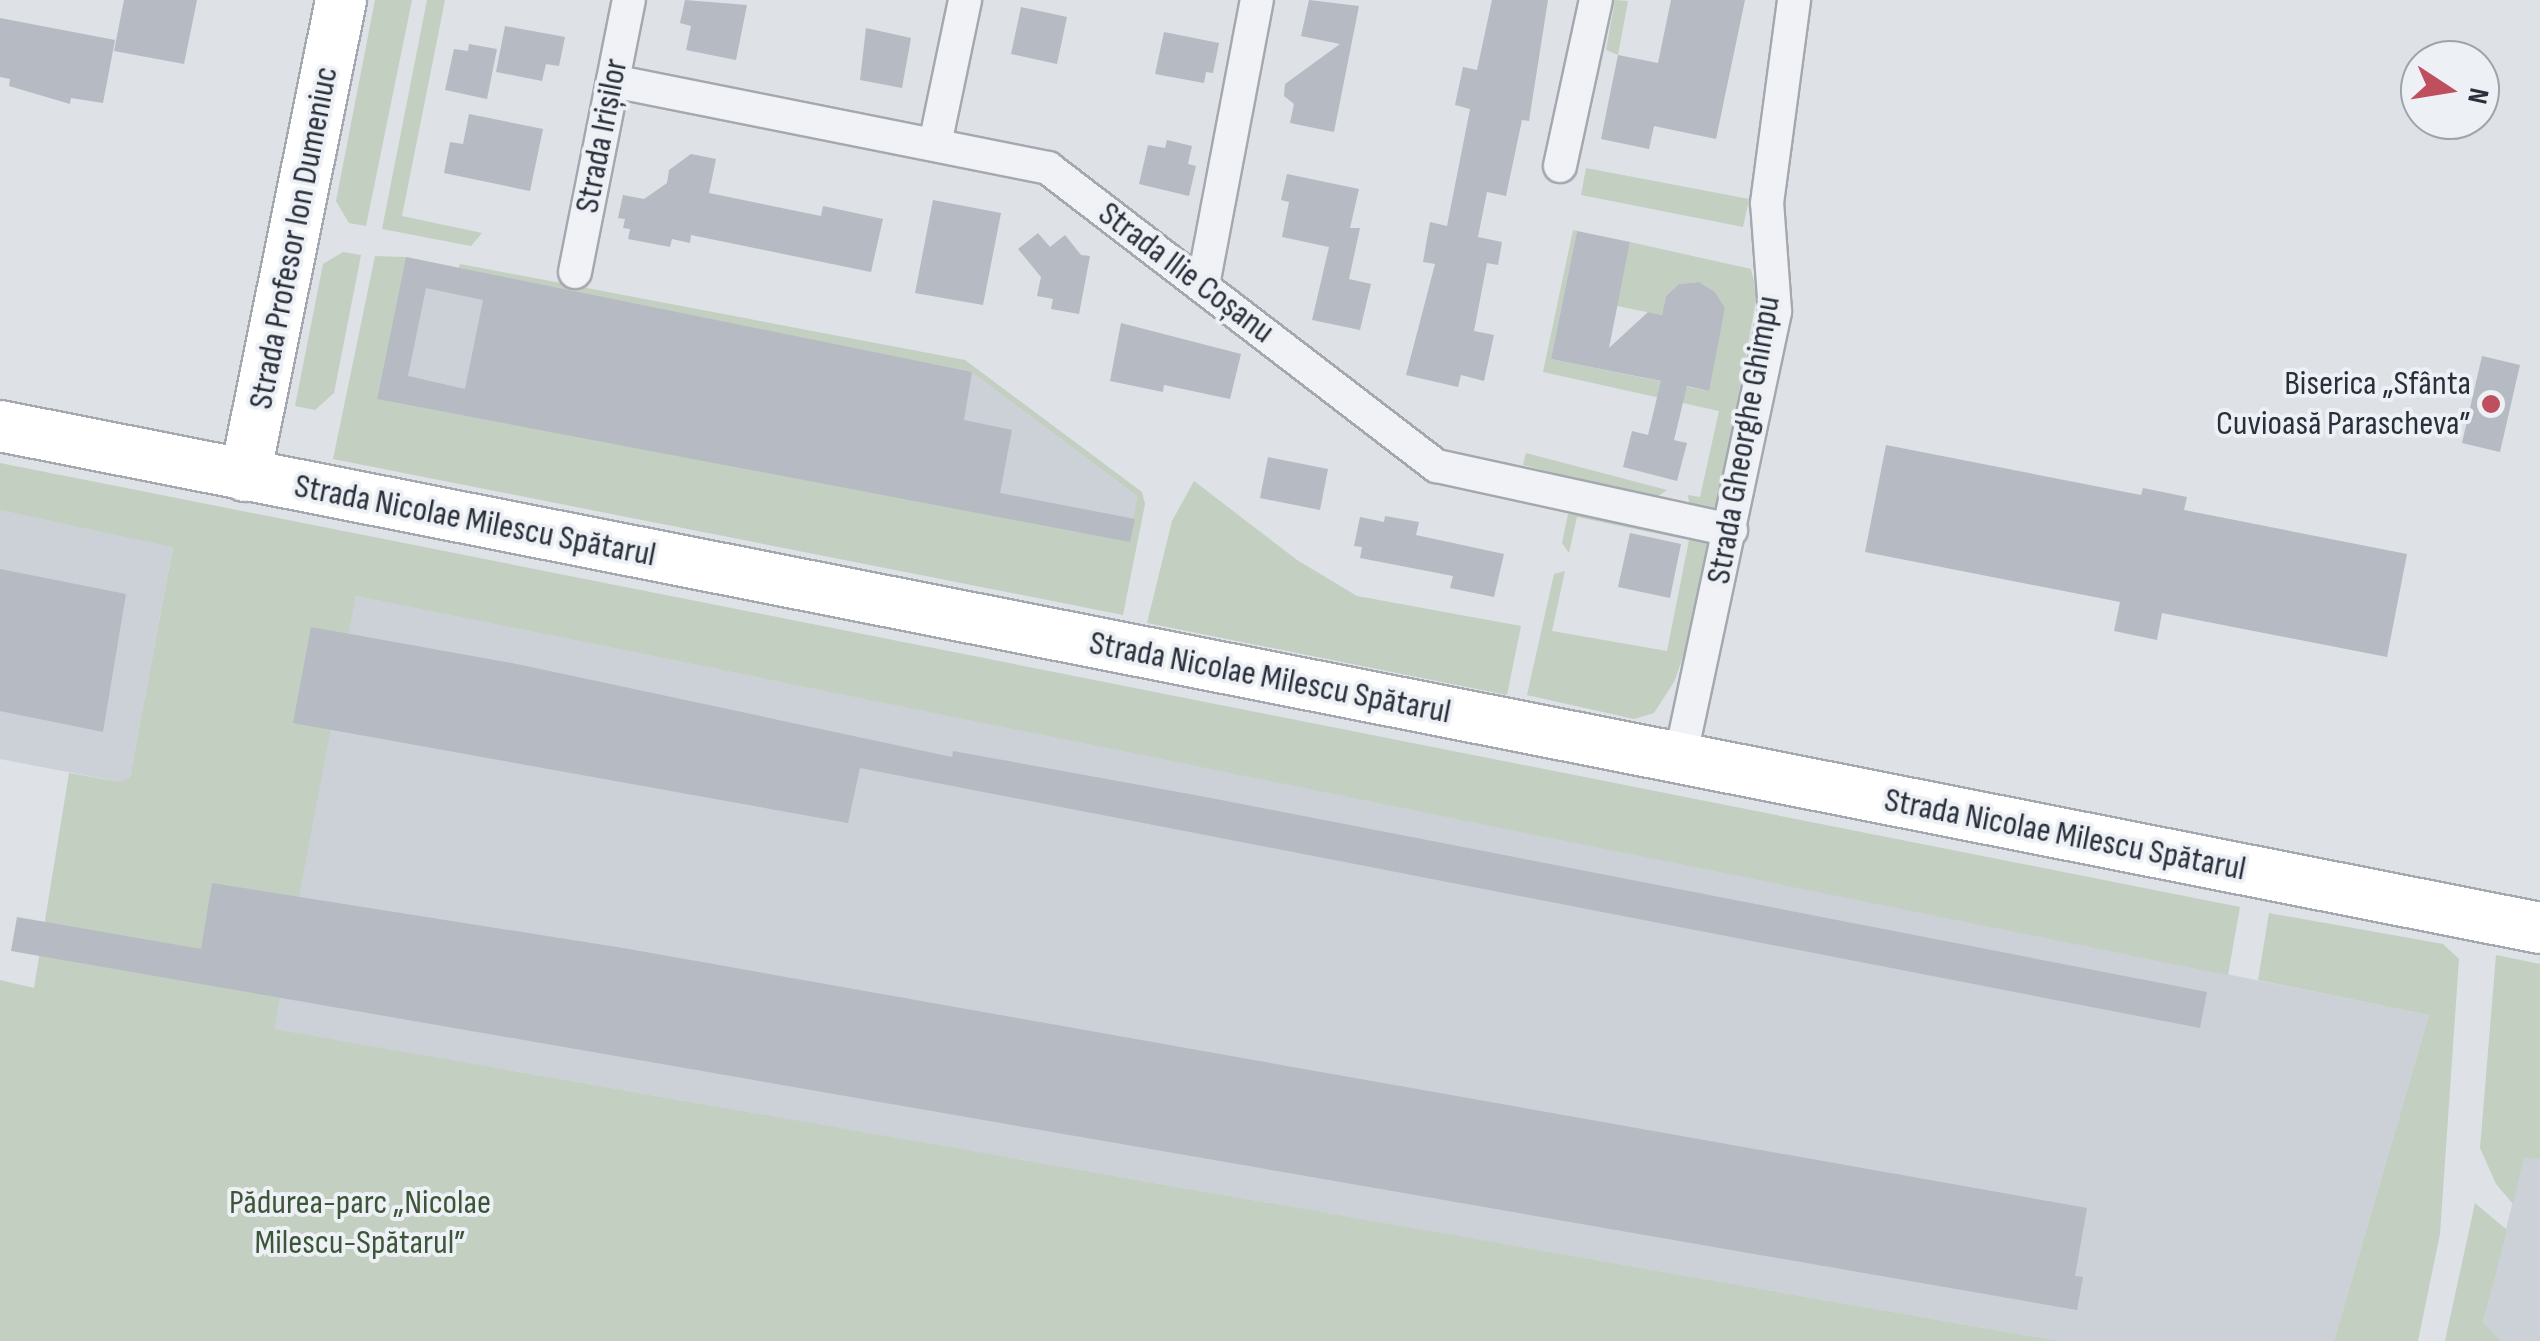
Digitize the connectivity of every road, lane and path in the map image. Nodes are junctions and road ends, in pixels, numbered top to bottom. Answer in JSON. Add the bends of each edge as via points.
{"nodes":[{"id":1,"x":342,"y":0,"type":"edge"},
{"id":2,"x":629,"y":0,"type":"edge"},
{"id":3,"x":965,"y":0,"type":"edge"},
{"id":4,"x":1258,"y":0,"type":"edge"},
{"id":5,"x":1596,"y":0,"type":"edge"},
{"id":6,"x":1794,"y":0,"type":"edge"},
{"id":7,"x":613,"y":81,"type":"junction"},
{"id":8,"x":936,"y":144,"type":"junction"},
{"id":9,"x":1560,"y":166,"type":"dead end"},
{"id":10,"x":575,"y":272,"type":"dead end"},
{"id":11,"x":1203,"y":285,"type":"junction"},
{"id":12,"x":0,"y":426,"type":"edge"},
{"id":13,"x":245,"y":476,"type":"junction"},
{"id":14,"x":1731,"y":530,"type":"junction"},
{"id":15,"x":1680,"y":759,"type":"junction"},
{"id":16,"x":2540,"y":928,"type":"edge"}],
"edges":[{"from":1,"to":13,"type":"main road","name":"Strada Profesor Ion Dumeniuc"},
{"from":2,"to":7,"type":"street","name":"Strada Irișilor"},
{"from":3,"to":8,"type":"street"},
{"from":4,"to":11,"type":"street"},
{"from":5,"to":9,"type":"street"},
{"from":6,"to":14,"type":"street","name":"Strada Gheorghe Ghimpu","via":[[1766,203],[1775,310]]},
{"from":7,"to":8,"type":"street","name":"Strada Ilie Coșanu"},
{"from":7,"to":10,"type":"street","name":"Strada Irișilor"},
{"from":8,"to":11,"type":"street","name":"Strada Ilie Coșanu","via":[[1048,168]]},
{"from":11,"to":14,"type":"street","name":"Strada Ilie Coșanu","via":[[1438,466]]},
{"from":12,"to":13,"type":"main road","name":"Strada Nicolae Milescu Spătarul"},
{"from":13,"to":15,"type":"main road","name":"Strada Nicolae Milescu Spătarul"},
{"from":14,"to":15,"type":"street","name":"Strada Gheorghe Ghimpu"},
{"from":15,"to":16,"type":"main road","name":"Strada Nicolae Milescu Spătarul"}]}
